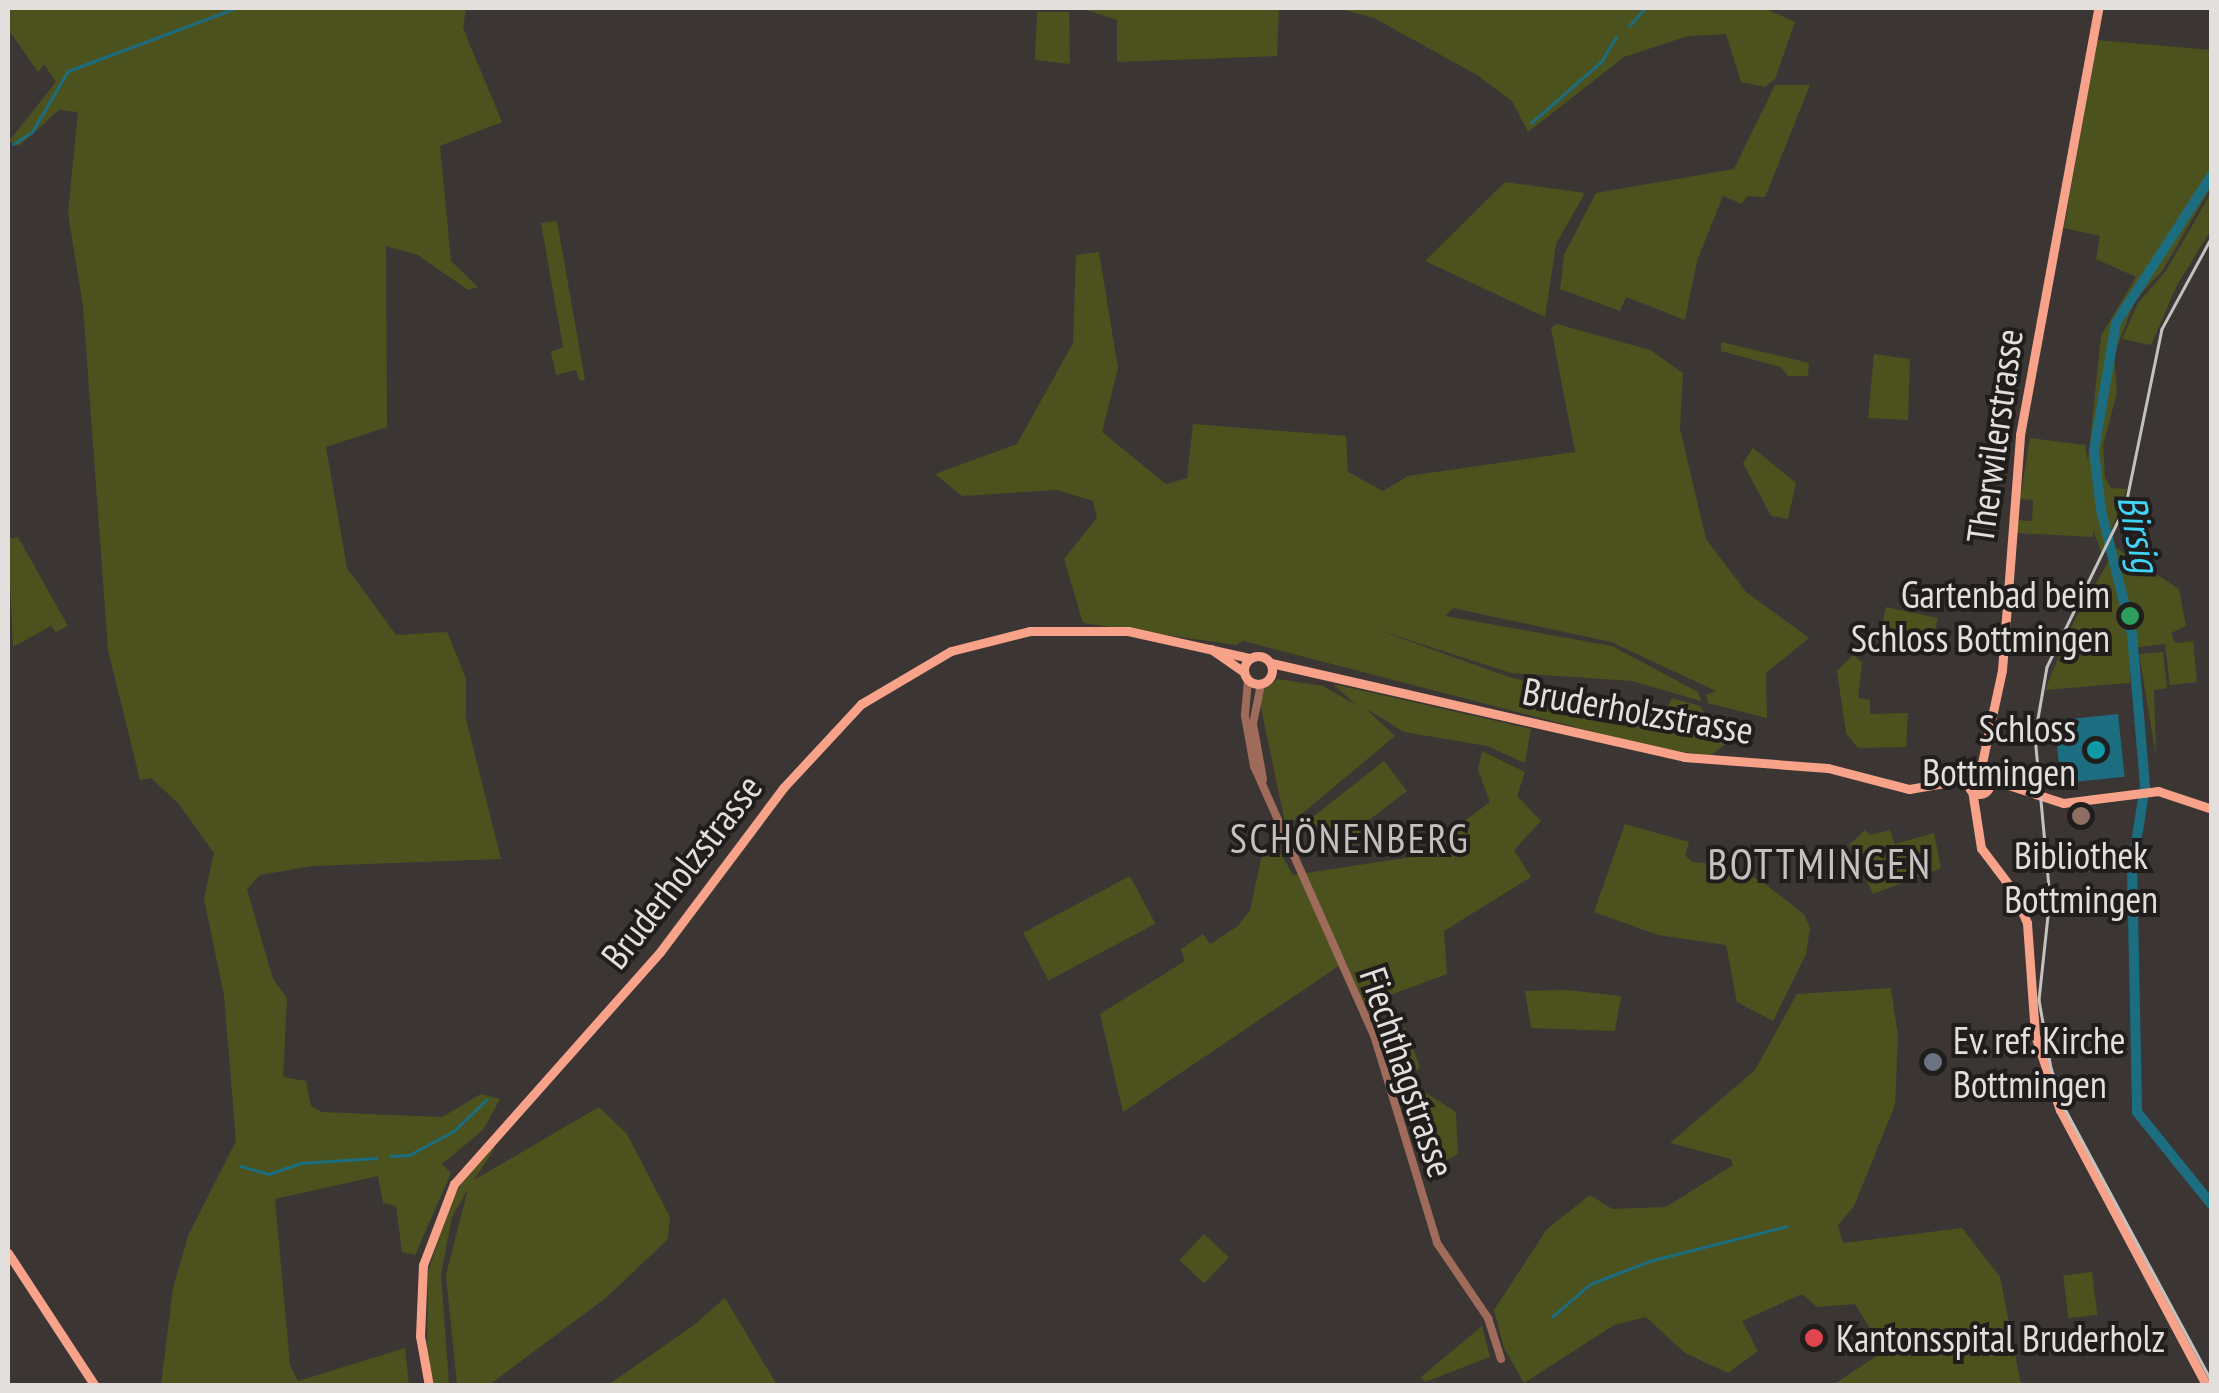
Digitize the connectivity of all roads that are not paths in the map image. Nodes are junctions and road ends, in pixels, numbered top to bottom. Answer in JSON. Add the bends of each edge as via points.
{"nodes":[{"id":1,"x":2098,"y":8,"type":"edge"},
{"id":2,"x":1194,"y":642,"type":"junction"},
{"id":3,"x":1250,"y":658,"type":"junction"},
{"id":4,"x":1271,"y":663,"type":"junction"},
{"id":5,"x":1312,"y":670,"type":"junction"},
{"id":6,"x":1246,"y":676,"type":"junction"},
{"id":7,"x":1272,"y":676,"type":"junction"},
{"id":8,"x":1261,"y":684,"type":"junction"},
{"id":9,"x":1979,"y":783,"type":"junction"},
{"id":10,"x":1269,"y":798,"type":"junction"},
{"id":11,"x":2212,"y":808,"type":"edge"},
{"id":12,"x":8,"y":1252,"type":"edge"},
{"id":13,"x":1500,"y":1359,"type":"dead end"},
{"id":14,"x":94,"y":1386,"type":"edge"},
{"id":15,"x":428,"y":1386,"type":"edge"},
{"id":16,"x":2207,"y":1386,"type":"edge"}],
"edges":[{"from":1,"to":9,"type":"main road","name":"Therwilerstrasse","via":[[2010,504],[2002,670]]},
{"from":2,"to":3,"type":"main road","name":"Bruderholzstrasse"},
{"from":2,"to":6,"type":"main road","name":"Bruderholzstrasse"},
{"from":2,"to":15,"type":"main road","name":"Bruderholzstrasse","via":[[1092,628],[1006,635],[921,664],[836,728],[660,952],[454,1184],[423,1265],[420,1324]]},
{"from":3,"to":4,"type":"main road","name":"Bruderholzstrasse"},
{"from":3,"to":6,"type":"main road"},
{"from":4,"to":5,"type":"main road","name":"Bruderholzstrasse"},
{"from":4,"to":7,"type":"main road"},
{"from":5,"to":7,"type":"main road","name":"Bruderholzstrasse"},
{"from":5,"to":9,"type":"main road","name":"Bruderholzstrasse","via":[[1684,757],[1828,768],[1905,789]]},
{"from":6,"to":8,"type":"main road","name":"Bruderholzstrasse"},
{"from":6,"to":10,"type":"street","name":"Fiechthagstrasse","via":[[1248,741]]},
{"from":7,"to":8,"type":"main road","name":"Bruderholzstrasse"},
{"from":8,"to":10,"type":"street","name":"Fiechthagstrasse","via":[[1254,724]]},
{"from":9,"to":11,"type":"main road","name":"Bruderholzstrasse","via":[[2063,804],[2146,792],[2186,796]]},
{"from":9,"to":16,"type":"main road","name":"Therwilerstrasse","via":[[1974,823],[1980,848],[2012,889],[2027,923],[2035,1035],[2056,1098]]},
{"from":10,"to":13,"type":"street","name":"Fiechthagstrasse","via":[[1390,1081],[1430,1224],[1490,1322]]},
{"from":12,"to":14,"type":"main road"}]}
